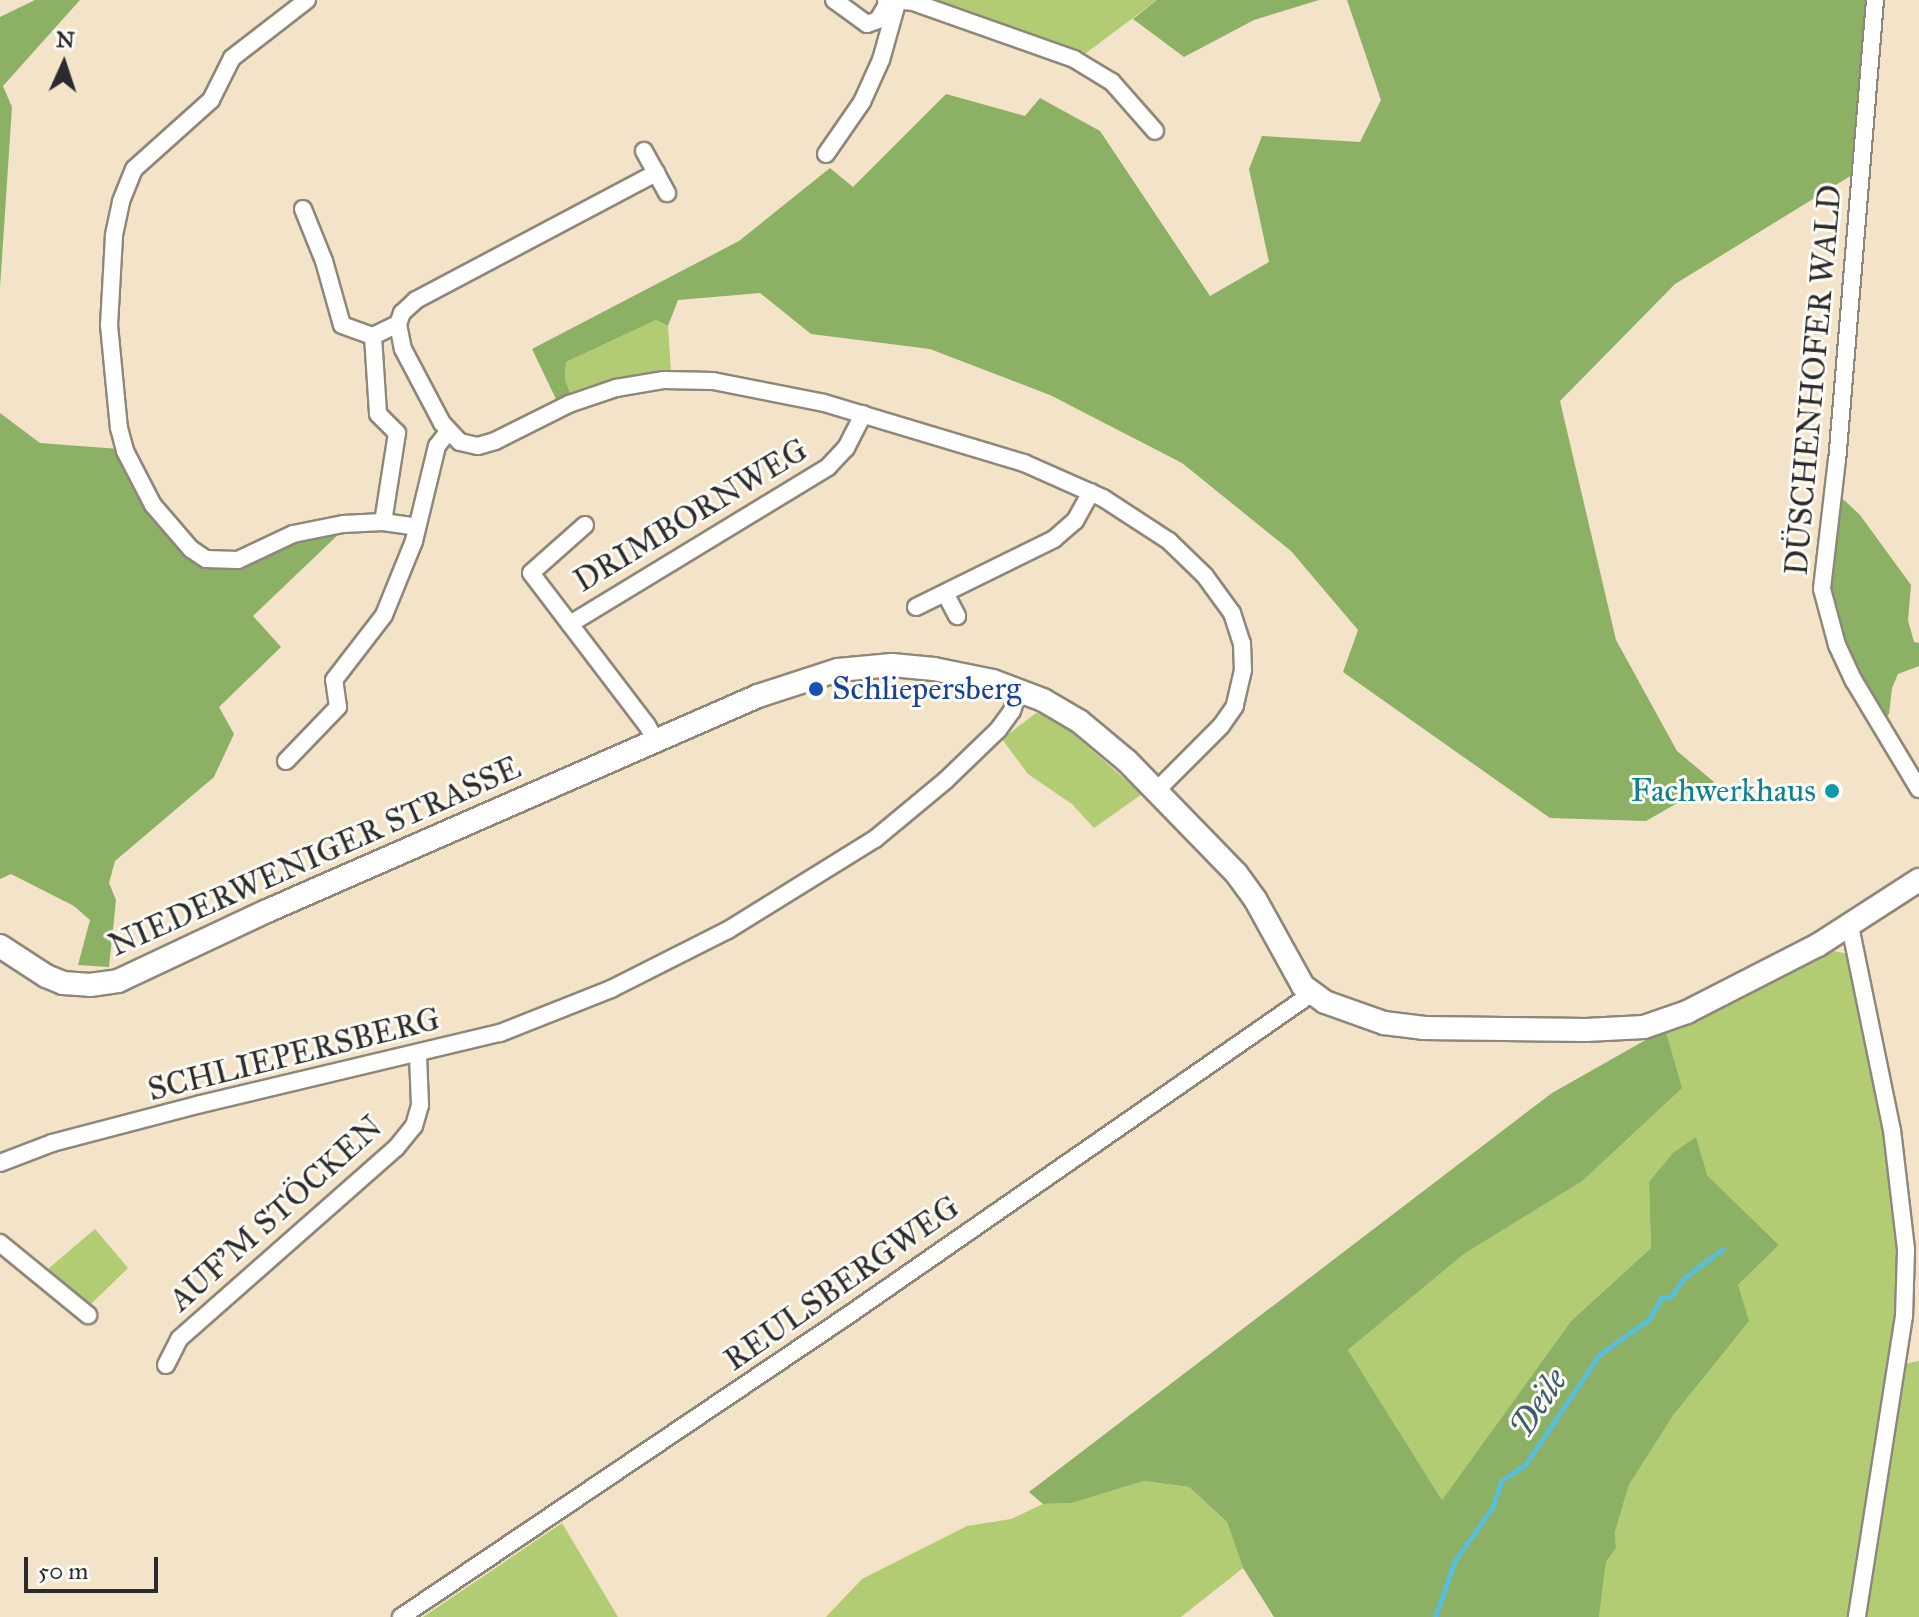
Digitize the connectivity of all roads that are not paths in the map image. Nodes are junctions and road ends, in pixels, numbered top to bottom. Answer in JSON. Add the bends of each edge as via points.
{"nodes":[{"id":1,"x":307,"y":0,"type":"edge"},
{"id":2,"x":834,"y":0,"type":"edge"},
{"id":3,"x":1875,"y":0,"type":"edge"},
{"id":4,"x":890,"y":2,"type":"edge"},
{"id":5,"x":1155,"y":131,"type":"dead end"},
{"id":6,"x":644,"y":151,"type":"dead end"},
{"id":7,"x":826,"y":154,"type":"dead end"},
{"id":8,"x":656,"y":173,"type":"junction"},
{"id":9,"x":667,"y":193,"type":"dead end"},
{"id":10,"x":303,"y":209,"type":"dead end"},
{"id":11,"x":398,"y":324,"type":"junction"},
{"id":12,"x":373,"y":336,"type":"junction"},
{"id":13,"x":863,"y":414,"type":"junction"},
{"id":14,"x":448,"y":432,"type":"junction"},
{"id":15,"x":1091,"y":492,"type":"junction"},
{"id":16,"x":383,"y":522,"type":"junction"},
{"id":17,"x":585,"y":525,"type":"dead end"},
{"id":18,"x":417,"y":527,"type":"junction"},
{"id":19,"x":946,"y":595,"type":"junction"},
{"id":20,"x":916,"y":607,"type":"dead end"},
{"id":21,"x":957,"y":616,"type":"dead end"},
{"id":22,"x":570,"y":624,"type":"junction"},
{"id":23,"x":1019,"y":690,"type":"junction"},
{"id":24,"x":656,"y":742,"type":"junction"},
{"id":25,"x":286,"y":761,"type":"dead end"},
{"id":26,"x":1919,"y":789,"type":"edge"},
{"id":27,"x":1156,"y":791,"type":"junction"},
{"id":28,"x":1919,"y":880,"type":"edge"},
{"id":29,"x":1850,"y":926,"type":"junction"},
{"id":30,"x":3,"y":954,"type":"edge"},
{"id":31,"x":1311,"y":994,"type":"junction"},
{"id":32,"x":418,"y":1055,"type":"junction"},
{"id":33,"x":0,"y":1163,"type":"edge"},
{"id":34,"x":0,"y":1243,"type":"edge"},
{"id":35,"x":88,"y":1315,"type":"dead end"},
{"id":36,"x":166,"y":1365,"type":"dead end"},
{"id":37,"x":401,"y":1617,"type":"edge"},
{"id":38,"x":1857,"y":1617,"type":"edge"}],
"edges":[{"from":1,"to":16,"type":"street","via":[[232,58],[211,100],[134,169],[114,236],[109,325],[115,408],[125,451],[153,505],[206,559],[238,560],[308,529]]},
{"from":2,"to":4,"type":"street","via":[[867,24],[878,20]]},
{"from":3,"to":26,"type":"street","name":"DÜSCHENHOFER WALD","via":[[1822,589],[1837,645],[1854,681]]},
{"from":4,"to":5,"type":"street","via":[[913,2],[1096,70]]},
{"from":4,"to":7,"type":"street","via":[[881,60],[862,102]]},
{"from":6,"to":8,"type":"street"},
{"from":8,"to":9,"type":"street"},
{"from":8,"to":11,"type":"street","via":[[416,300]]},
{"from":10,"to":12,"type":"street","via":[[342,325]]},
{"from":11,"to":12,"type":"street"},
{"from":11,"to":14,"type":"street","via":[[403,349]]},
{"from":12,"to":16,"type":"street","via":[[378,414],[397,433]]},
{"from":13,"to":14,"type":"street","via":[[767,390],[664,380],[583,398],[478,446]]},
{"from":13,"to":15,"type":"street","via":[[1009,458]]},
{"from":13,"to":22,"type":"street","name":"DRIMBORNWEG","via":[[846,448],[828,467]]},
{"from":14,"to":18,"type":"street","via":[[437,446]]},
{"from":15,"to":19,"type":"street","via":[[1062,534]]},
{"from":15,"to":27,"type":"street","via":[[1169,541],[1232,613],[1242,643],[1235,706]]},
{"from":16,"to":18,"type":"street"},
{"from":17,"to":22,"type":"street","via":[[531,573]]},
{"from":18,"to":25,"type":"street","via":[[384,615],[334,680],[338,707]]},
{"from":19,"to":20,"type":"street"},
{"from":19,"to":21,"type":"street"},
{"from":22,"to":24,"type":"street"},
{"from":23,"to":24,"type":"street","name":"NIEDERWENIGER STRASSE","via":[[967,674],[912,666],[838,670],[758,696]]},
{"from":23,"to":27,"type":"street","name":"NIEDERWENIGER STRASSE","via":[[1096,733]]},
{"from":23,"to":32,"type":"street","name":"SCHLIEPERSBERG","via":[[1006,721],[875,839],[728,930],[558,1013]]},
{"from":24,"to":30,"type":"street","name":"NIEDERWENIGER STRASSE","via":[[118,981],[63,983]]},
{"from":27,"to":31,"type":"street","name":"NIEDERWENIGER STRASSE","via":[[1248,888],[1296,977]]},
{"from":28,"to":29,"type":"street","name":"NIEDERWENIGER STRASSE"},
{"from":29,"to":31,"type":"street","name":"NIEDERWENIGER STRASSE","via":[[1687,1012],[1628,1030],[1423,1028],[1363,1018]]},
{"from":29,"to":38,"type":"street","via":[[1892,1130],[1906,1250],[1903,1328]]},
{"from":31,"to":37,"type":"street","name":"REULSBERGWEG"},
{"from":32,"to":33,"type":"street","name":"SCHLIEPERSBERG","via":[[201,1104],[52,1143]]},
{"from":32,"to":36,"type":"street","name":"AUF'M STÖCKEN","via":[[420,1105],[414,1126],[396,1148],[179,1339]]},
{"from":34,"to":35,"type":"street"}]}
